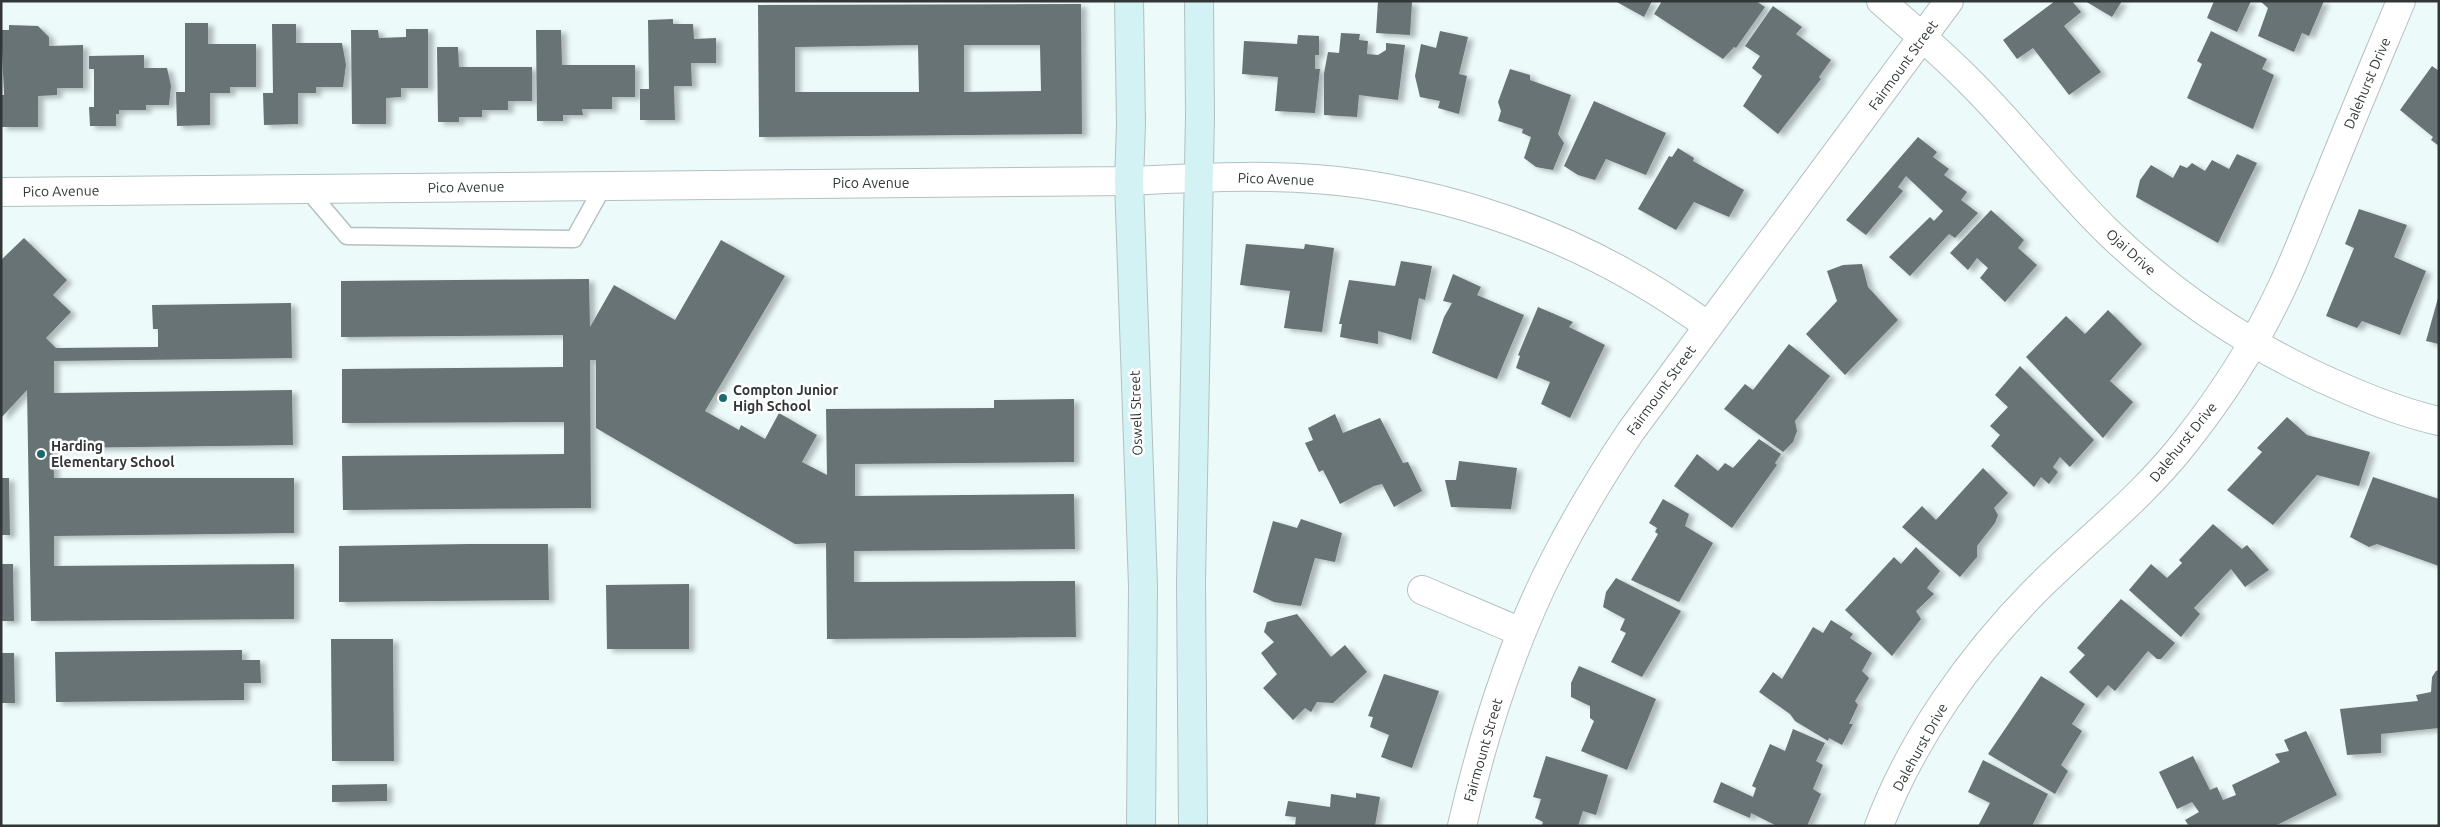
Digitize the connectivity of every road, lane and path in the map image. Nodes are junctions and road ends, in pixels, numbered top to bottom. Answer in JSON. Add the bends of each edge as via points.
{"nodes":[{"id":1,"x":1129,"y":1,"type":"edge"},
{"id":2,"x":1199,"y":1,"type":"edge"},
{"id":3,"x":1880,"y":1,"type":"edge"},
{"id":4,"x":1949,"y":1,"type":"edge"},
{"id":5,"x":2401,"y":1,"type":"edge"},
{"id":6,"x":1923,"y":38,"type":"junction"},
{"id":7,"x":1198,"y":177,"type":"junction"},
{"id":8,"x":1129,"y":181,"type":"junction"},
{"id":9,"x":604,"y":185,"type":"junction"},
{"id":10,"x":306,"y":188,"type":"junction"},
{"id":11,"x":1,"y":192,"type":"edge"},
{"id":12,"x":1708,"y":326,"type":"junction"},
{"id":13,"x":2253,"y":344,"type":"junction"},
{"id":14,"x":2439,"y":421,"type":"edge"},
{"id":15,"x":1422,"y":590,"type":"dead end"},
{"id":16,"x":1521,"y":632,"type":"junction"},
{"id":17,"x":1141,"y":826,"type":"edge"},
{"id":18,"x":1193,"y":826,"type":"edge"},
{"id":19,"x":1462,"y":826,"type":"edge"},
{"id":20,"x":1879,"y":826,"type":"edge"}],
"edges":[{"from":1,"to":8,"type":"main road","name":"Oswell Street"},
{"from":2,"to":7,"type":"main road"},
{"from":3,"to":6,"type":"street","name":"Ojai Drive"},
{"from":4,"to":6,"type":"street","name":"Fairmount Street"},
{"from":5,"to":13,"type":"street","name":"Dalehurst Drive","via":[[2282,286]]},
{"from":6,"to":12,"type":"street","name":"Fairmount Street"},
{"from":6,"to":13,"type":"street","name":"Ojai Drive","via":[[1973,85],[2105,229],[2160,278]]},
{"from":7,"to":8,"type":"street","name":"Pico Avenue"},
{"from":7,"to":12,"type":"street","name":"Pico Avenue","via":[[1361,184],[1425,195],[1487,212],[1560,240],[1630,274]]},
{"from":7,"to":18,"type":"main road","via":[[1191,582]]},
{"from":8,"to":9,"type":"street","name":"Pico Avenue"},
{"from":8,"to":17,"type":"main road","name":"Oswell Street","via":[[1143,586]]},
{"from":9,"to":10,"type":"street","name":"Pico Avenue"},
{"from":9,"to":10,"type":"lane","via":[[574,239],[524,240],[347,236]]},
{"from":10,"to":11,"type":"street","name":"Pico Avenue"},
{"from":12,"to":16,"type":"street","name":"Fairmount Street","via":[[1631,431],[1590,495],[1553,562]]},
{"from":13,"to":14,"type":"street","name":"Ojai Drive","via":[[2370,400]]},
{"from":13,"to":20,"type":"street","name":"Dalehurst Drive","via":[[2232,379],[2174,456],[2143,490],[2034,592],[1991,640],[1917,747]]},
{"from":15,"to":16,"type":"street"},
{"from":16,"to":19,"type":"street","name":"Fairmount Street","via":[[1478,758]]}]}
